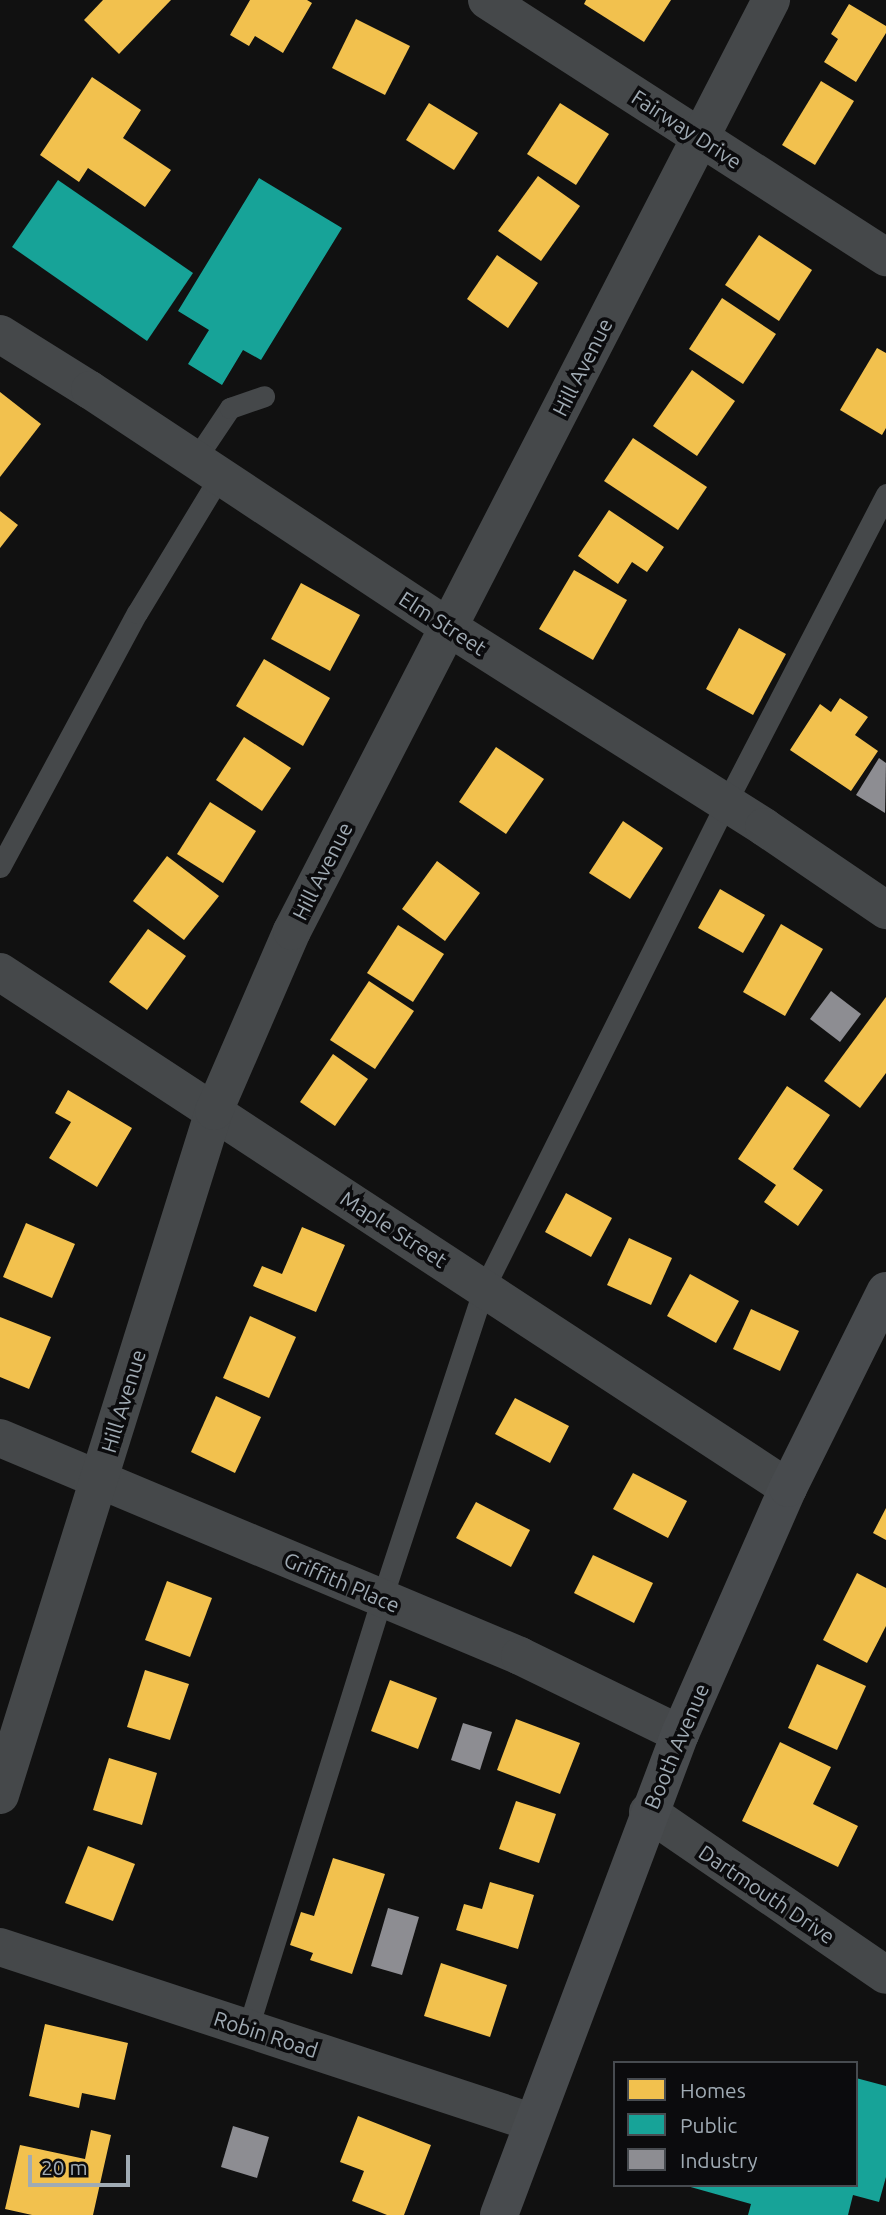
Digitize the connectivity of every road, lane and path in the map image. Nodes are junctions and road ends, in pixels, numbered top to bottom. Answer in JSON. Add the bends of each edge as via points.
{"nodes":[{"id":1,"x":487,"y":0,"type":"edge"},
{"id":2,"x":771,"y":0,"type":"edge"},
{"id":3,"x":700,"y":137,"type":"junction"},
{"id":4,"x":886,"y":257,"type":"edge"},
{"id":5,"x":0,"y":334,"type":"edge"},
{"id":6,"x":264,"y":396,"type":"dead end"},
{"id":7,"x":208,"y":468,"type":"junction"},
{"id":8,"x":886,"y":494,"type":"edge"},
{"id":9,"x":448,"y":627,"type":"junction"},
{"id":10,"x":726,"y":803,"type":"junction"},
{"id":11,"x":0,"y":867,"type":"edge"},
{"id":12,"x":886,"y":910,"type":"edge"},
{"id":13,"x":0,"y":972,"type":"edge"},
{"id":14,"x":214,"y":1111,"type":"junction"},
{"id":15,"x":484,"y":1288,"type":"junction"},
{"id":16,"x":886,"y":1291,"type":"edge"},
{"id":17,"x":0,"y":1438,"type":"edge"},
{"id":18,"x":98,"y":1480,"type":"junction"},
{"id":19,"x":788,"y":1488,"type":"junction"},
{"id":20,"x":382,"y":1598,"type":"junction"},
{"id":21,"x":680,"y":1734,"type":"junction"},
{"id":22,"x":0,"y":1796,"type":"edge"},
{"id":23,"x":648,"y":1812,"type":"junction"},
{"id":24,"x":0,"y":1947,"type":"edge"},
{"id":25,"x":886,"y":1975,"type":"edge"},
{"id":26,"x":248,"y":2028,"type":"junction"},
{"id":27,"x":531,"y":2122,"type":"junction"},
{"id":28,"x":499,"y":2215,"type":"edge"}],
"edges":[{"from":1,"to":3,"type":"street","name":"Fairway Drive"},
{"from":2,"to":3,"type":"street","name":"Hill Avenue"},
{"from":3,"to":4,"type":"street","name":"Fairway Drive"},
{"from":3,"to":9,"type":"street","name":"Hill Avenue"},
{"from":5,"to":7,"type":"street","name":"Elm Street"},
{"from":6,"to":7,"type":"lane","via":[[230,408]]},
{"from":7,"to":9,"type":"street","name":"Elm Street"},
{"from":7,"to":11,"type":"lane","via":[[137,613]]},
{"from":8,"to":10,"type":"lane"},
{"from":9,"to":10,"type":"street","name":"Elm Street"},
{"from":9,"to":14,"type":"street","name":"Hill Avenue","via":[[292,930]]},
{"from":10,"to":12,"type":"street","name":"Elm Street"},
{"from":10,"to":15,"type":"lane"},
{"from":13,"to":14,"type":"street","name":"Maple Street"},
{"from":14,"to":15,"type":"street","name":"Maple Street"},
{"from":14,"to":18,"type":"street","name":"Hill Avenue"},
{"from":15,"to":19,"type":"street","name":"Maple Street"},
{"from":15,"to":20,"type":"lane"},
{"from":16,"to":19,"type":"street","name":"Booth Avenue"},
{"from":17,"to":18,"type":"street","name":"Griffith Place"},
{"from":18,"to":20,"type":"street","name":"Griffith Place"},
{"from":18,"to":22,"type":"street","name":"Hill Avenue"},
{"from":19,"to":21,"type":"street","name":"Booth Avenue"},
{"from":20,"to":21,"type":"street","name":"Griffith Place","via":[[520,1656]]},
{"from":20,"to":26,"type":"lane"},
{"from":21,"to":23,"type":"street","name":"Booth Avenue"},
{"from":23,"to":25,"type":"street","name":"Dartmouth Drive"},
{"from":23,"to":27,"type":"street","name":"Booth Avenue"},
{"from":24,"to":26,"type":"street","name":"Robin Road"},
{"from":26,"to":27,"type":"street","name":"Robin Road"},
{"from":27,"to":28,"type":"street","name":"Booth Avenue"}]}
